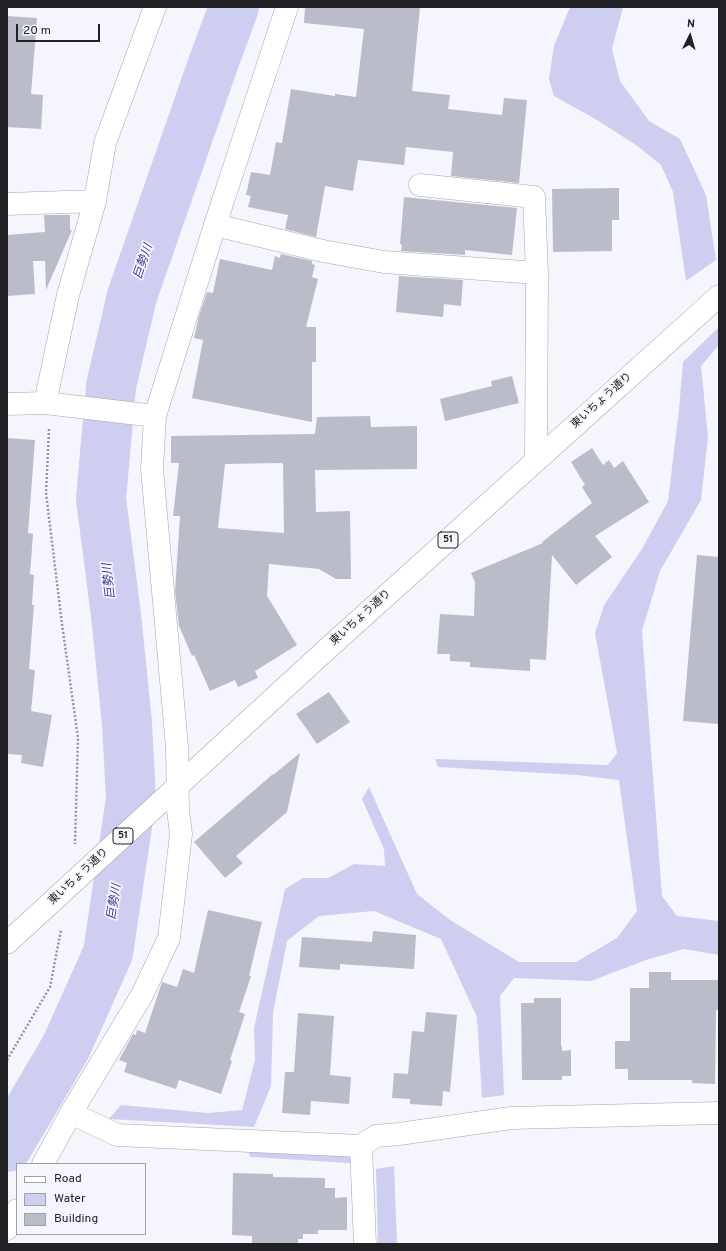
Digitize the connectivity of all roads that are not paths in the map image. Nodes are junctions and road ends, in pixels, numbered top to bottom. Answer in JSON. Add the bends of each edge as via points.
{"nodes":[{"id":1,"x":155,"y":7,"type":"edge"},
{"id":2,"x":287,"y":7,"type":"edge"},
{"id":3,"x":420,"y":185,"type":"dead end"},
{"id":4,"x":95,"y":201,"type":"junction"},
{"id":5,"x":7,"y":204,"type":"edge"},
{"id":6,"x":215,"y":225,"type":"junction"},
{"id":7,"x":537,"y":273,"type":"junction"},
{"id":8,"x":719,"y":296,"type":"edge"},
{"id":9,"x":44,"y":403,"type":"junction"},
{"id":10,"x":7,"y":404,"type":"edge"},
{"id":11,"x":155,"y":416,"type":"junction"},
{"id":12,"x":536,"y":460,"type":"junction"},
{"id":13,"x":178,"y":786,"type":"junction"},
{"id":14,"x":7,"y":943,"type":"edge"},
{"id":15,"x":71,"y":1113,"type":"junction"},
{"id":16,"x":719,"y":1113,"type":"edge"},
{"id":17,"x":361,"y":1146,"type":"junction"},
{"id":18,"x":44,"y":1163,"type":"edge"},
{"id":19,"x":16,"y":1212,"type":"edge"},
{"id":20,"x":7,"y":1228,"type":"edge"},
{"id":21,"x":366,"y":1244,"type":"edge"}],
"edges":[{"from":1,"to":4,"type":"street","via":[[105,143]]},
{"from":2,"to":6,"type":"street"},
{"from":3,"to":7,"type":"street","via":[[534,197]]},
{"from":4,"to":5,"type":"street"},
{"from":4,"to":9,"type":"street","via":[[68,294]]},
{"from":6,"to":7,"type":"street","via":[[324,251],[384,262]]},
{"from":6,"to":11,"type":"street"},
{"from":7,"to":12,"type":"street"},
{"from":8,"to":12,"type":"street","name":"東いちょう通り","number":"51"},
{"from":9,"to":10,"type":"street"},
{"from":9,"to":11,"type":"street"},
{"from":11,"to":13,"type":"street","via":[[152,469],[177,747]]},
{"from":12,"to":13,"type":"street","name":"東いちょう通り","number":"51"},
{"from":13,"to":14,"type":"street","name":"東いちょう通り","number":"51"},
{"from":13,"to":15,"type":"street","via":[[181,834],[169,938],[142,995]]},
{"from":15,"to":17,"type":"street","via":[[117,1135]]},
{"from":15,"to":18,"type":"street"},
{"from":16,"to":17,"type":"street","via":[[511,1118],[376,1136]]},
{"from":17,"to":21,"type":"street"},
{"from":19,"to":20,"type":"street"}]}
